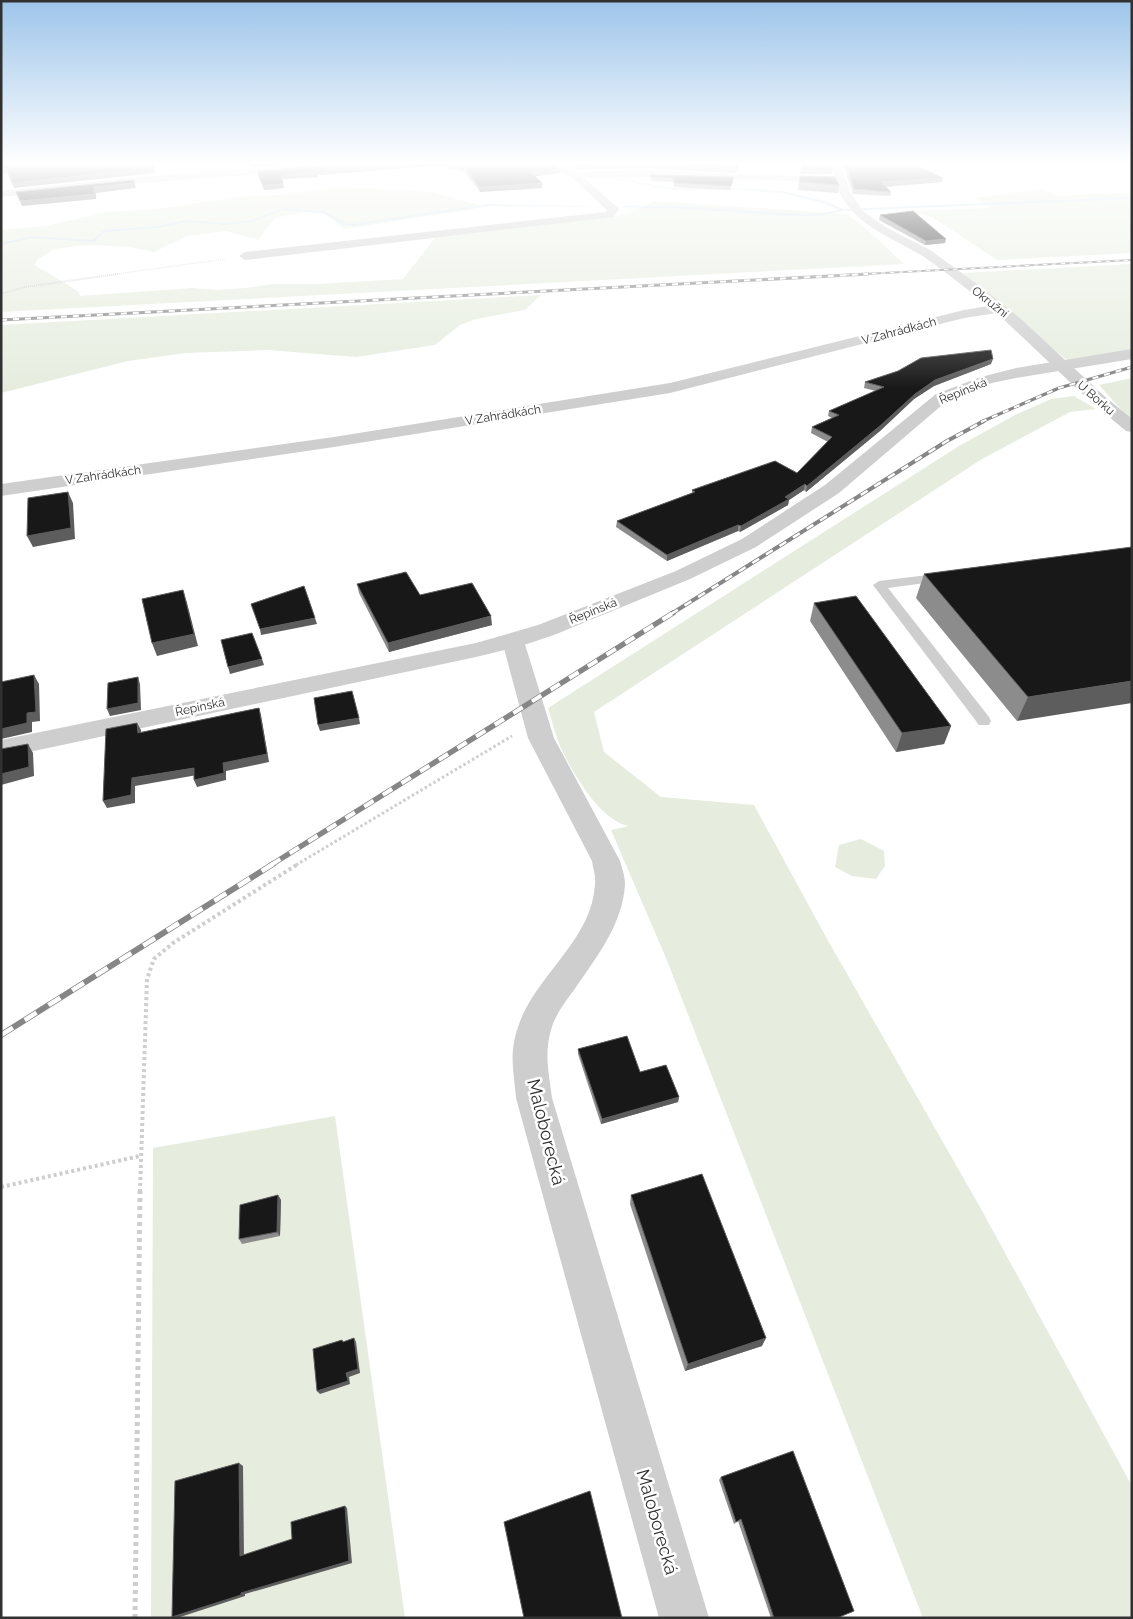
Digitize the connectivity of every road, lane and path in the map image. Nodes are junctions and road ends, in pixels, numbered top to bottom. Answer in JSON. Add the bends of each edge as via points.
{"nodes":[{"id":1,"x":409,"y":238,"type":"edge"},
{"id":2,"x":897,"y":238,"type":"edge"},
{"id":3,"x":245,"y":256,"type":"joint"},
{"id":4,"x":1,"y":294,"type":"edge"},
{"id":5,"x":999,"y":308,"type":"junction"},
{"id":6,"x":1132,"y":354,"type":"edge"},
{"id":7,"x":1063,"y":365,"type":"junction"},
{"id":8,"x":1132,"y":427,"type":"edge"},
{"id":9,"x":1,"y":490,"type":"edge"},
{"id":10,"x":957,"y":575,"type":"edge"},
{"id":11,"x":513,"y":641,"type":"junction"},
{"id":12,"x":984,"y":721,"type":"dead end"},
{"id":13,"x":538,"y":722,"type":"junction"},
{"id":14,"x":1,"y":749,"type":"edge"},
{"id":15,"x":140,"y":1156,"type":"junction"},
{"id":16,"x":1,"y":1187,"type":"edge"},
{"id":17,"x":135,"y":1618,"type":"edge"},
{"id":18,"x":684,"y":1618,"type":"edge"}],
"edges":[{"from":1,"to":3,"type":"street"},
{"from":2,"to":5,"type":"street","name":"Okružní","via":[[926,253]]},
{"from":3,"to":4,"type":"path","via":[[25,287]]},
{"from":5,"to":7,"type":"street","name":"Okružní"},
{"from":5,"to":9,"type":"street","name":"V Zahrádkách","via":[[670,388],[334,442]]},
{"from":6,"to":7,"type":"street","name":"Řepínská"},
{"from":7,"to":8,"type":"street","name":"U Borku","via":[[1099,402]]},
{"from":7,"to":11,"type":"street","name":"Řepínská","via":[[988,380],[942,397],[832,490],[749,543],[683,575]]},
{"from":10,"to":12,"type":"lane","via":[[879,585]]},
{"from":11,"to":13,"type":"street","name":"Maloborecká"},
{"from":11,"to":14,"type":"street","name":"Řepínská"},
{"from":13,"to":15,"type":"path","via":[[331,842],[173,943],[154,959],[147,979]]},
{"from":13,"to":18,"type":"street","name":"Maloborecká","via":[[541,738],[606,861],[610,883],[607,906],[597,931],[556,986],[537,1020],[528,1053],[534,1098]]},
{"from":15,"to":16,"type":"path"},
{"from":15,"to":17,"type":"path"}]}
